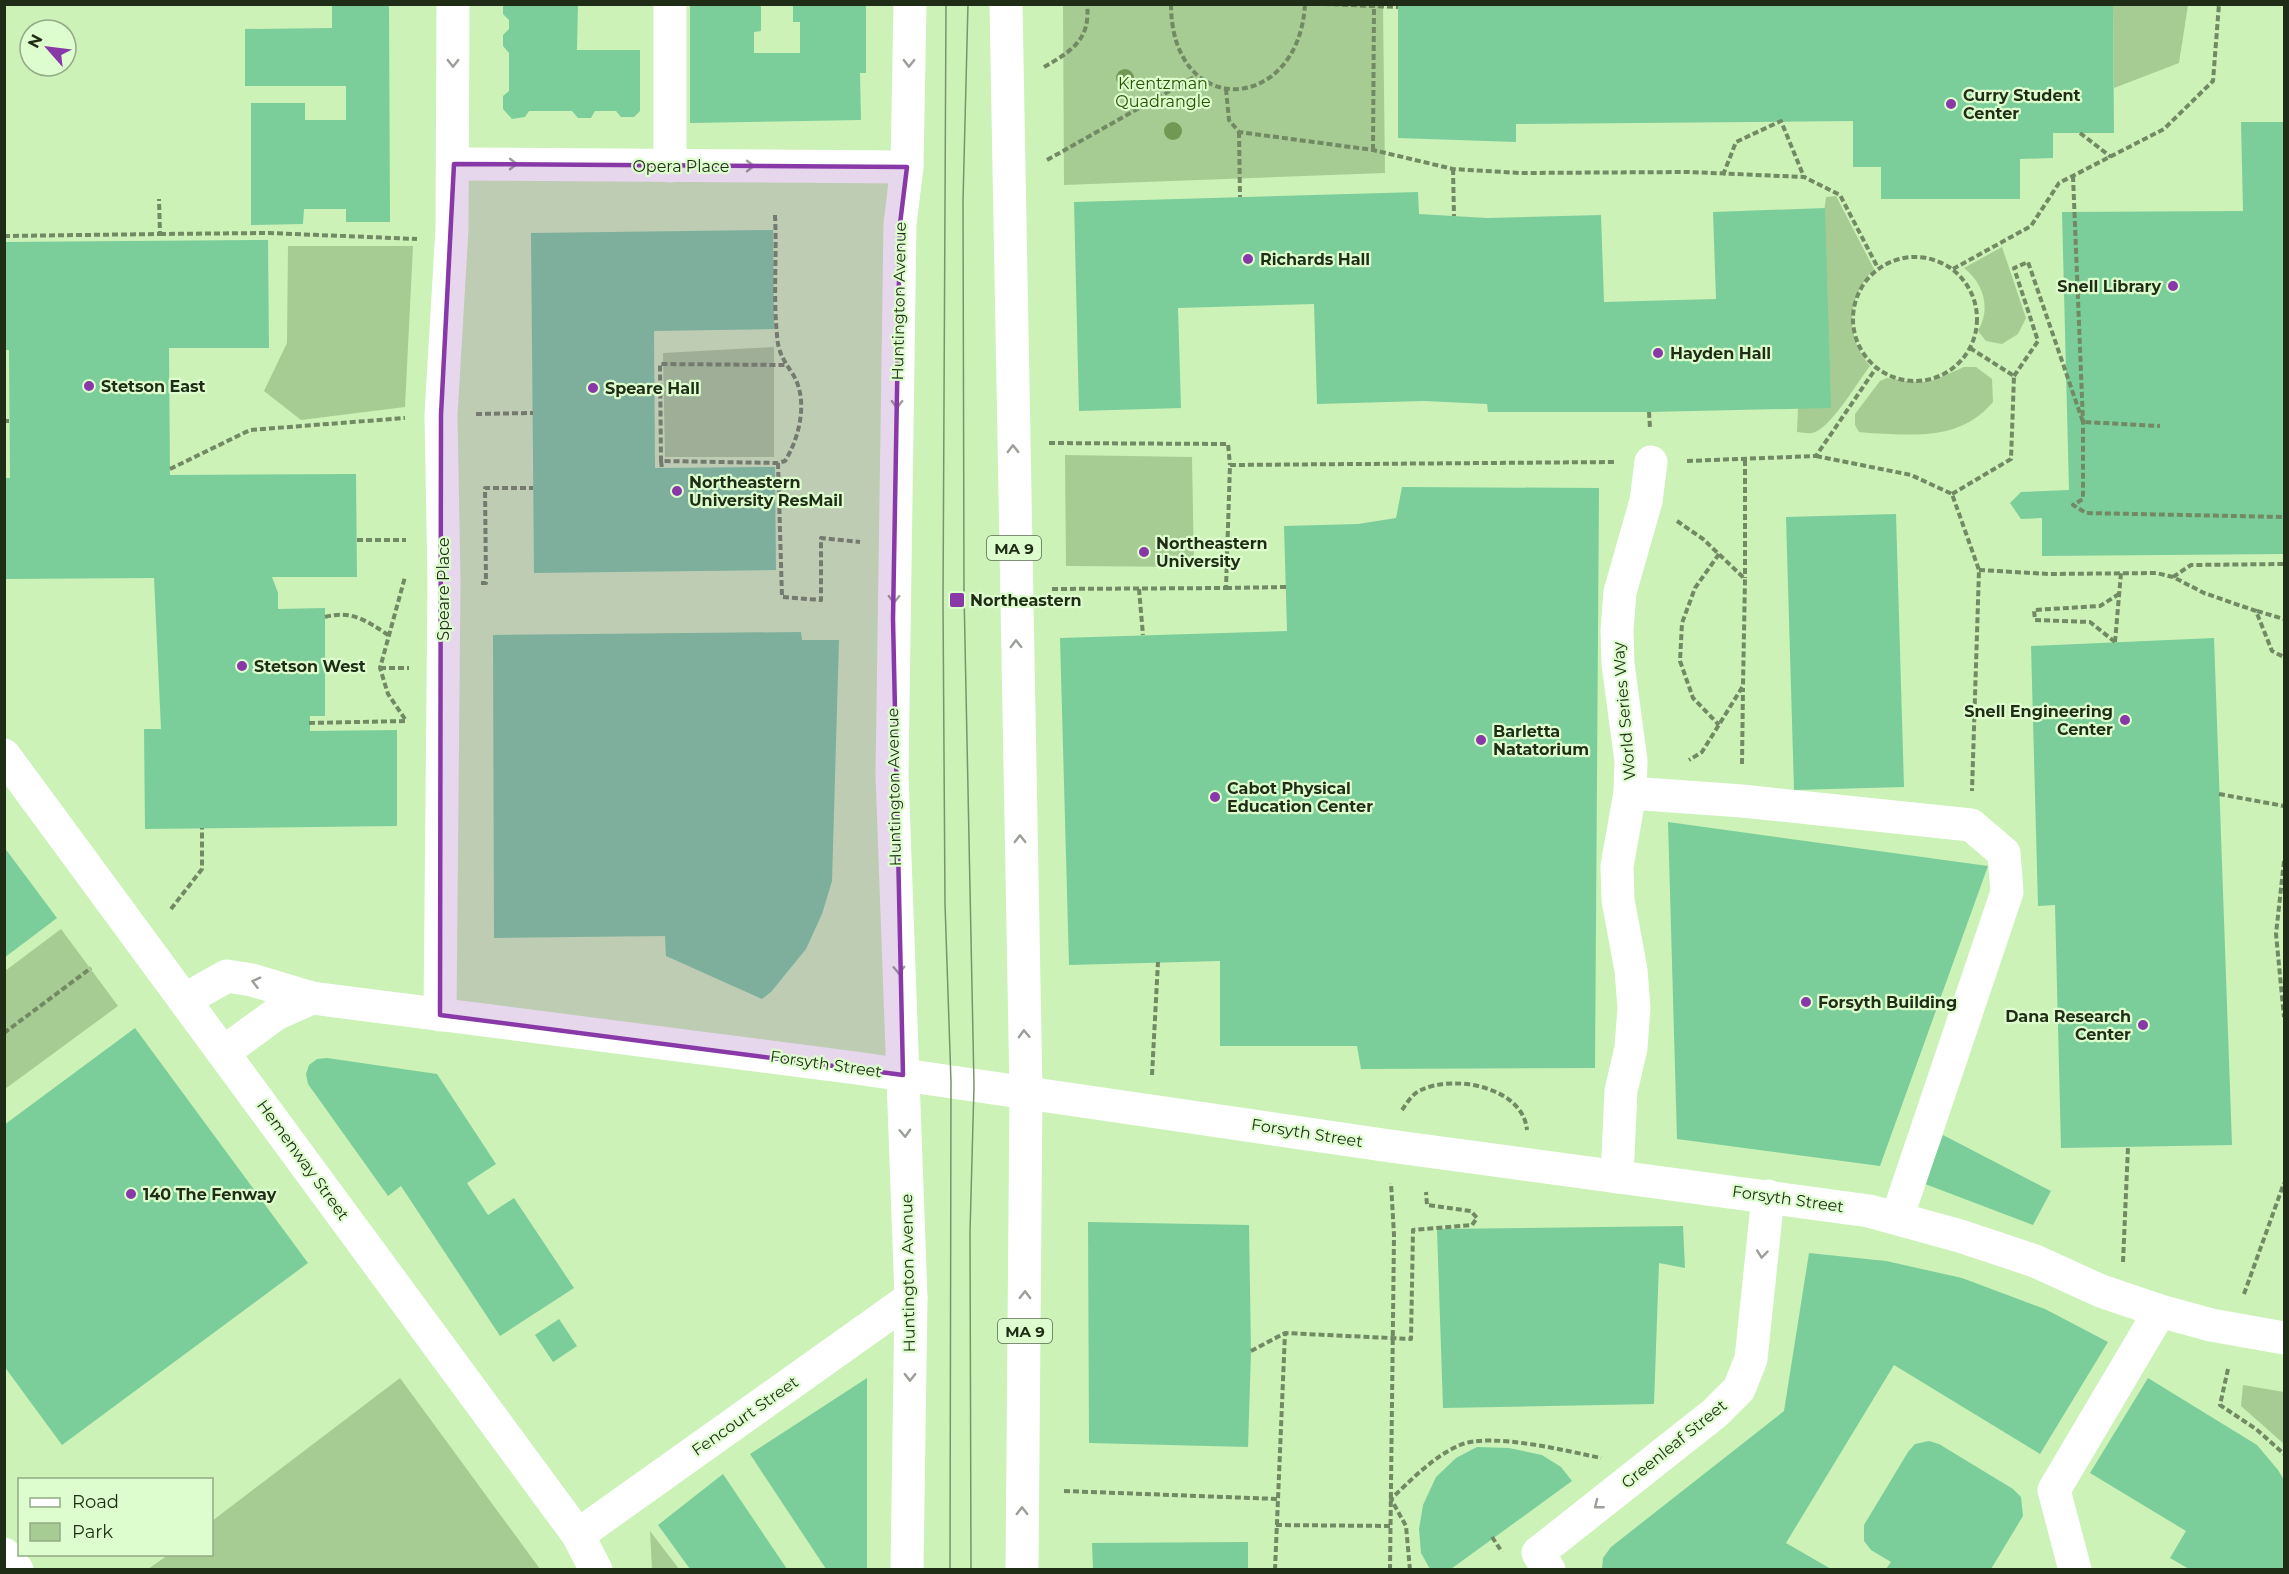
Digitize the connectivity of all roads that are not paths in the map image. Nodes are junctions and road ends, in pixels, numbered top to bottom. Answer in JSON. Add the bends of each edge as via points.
{"nodes":[{"id":1,"x":453,"y":4,"type":"edge"},
{"id":2,"x":669,"y":4,"type":"edge"},
{"id":3,"x":910,"y":4,"type":"edge"},
{"id":4,"x":1006,"y":4,"type":"edge"},
{"id":5,"x":454,"y":164,"type":"junction"},
{"id":6,"x":670,"y":166,"type":"junction"},
{"id":7,"x":907,"y":167,"type":"junction"},
{"id":8,"x":1651,"y":462,"type":"road end"},
{"id":9,"x":4,"y":755,"type":"edge"},
{"id":10,"x":1630,"y":793,"type":"junction"},
{"id":11,"x":312,"y":998,"type":"junction"},
{"id":12,"x":186,"y":999,"type":"junction"},
{"id":13,"x":440,"y":1015,"type":"junction"},
{"id":14,"x":224,"y":1052,"type":"junction"},
{"id":15,"x":903,"y":1075,"type":"junction"},
{"id":16,"x":1026,"y":1092,"type":"junction"},
{"id":17,"x":1617,"y":1177,"type":"junction"},
{"id":18,"x":1768,"y":1196,"type":"junction"},
{"id":19,"x":1897,"y":1218,"type":"junction"},
{"id":20,"x":911,"y":1298,"type":"junction"},
{"id":21,"x":2160,"y":1311,"type":"junction"},
{"id":22,"x":2284,"y":1338,"type":"edge"},
{"id":23,"x":578,"y":1535,"type":"junction"},
{"id":24,"x":4,"y":1554,"type":"edge"},
{"id":25,"x":1544,"y":1561,"type":"edge"},
{"id":26,"x":17,"y":1569,"type":"edge"},
{"id":27,"x":596,"y":1569,"type":"edge"},
{"id":28,"x":907,"y":1569,"type":"edge"},
{"id":29,"x":1022,"y":1569,"type":"edge"},
{"id":30,"x":2074,"y":1569,"type":"edge"}],
"edges":[{"from":1,"to":5,"type":"street","name":"Speare Place","one_way":true},
{"from":2,"to":6,"type":"street"},
{"from":3,"to":7,"type":"street","name":"Huntington Avenue","one_way":true},
{"from":16,"to":4,"type":"street","number":"MA 9","one_way":true},
{"from":5,"to":6,"type":"street","name":"Opera Place","one_way":true},
{"from":5,"to":13,"type":"street","name":"Speare Place","via":[[441,415],[444,582]]},
{"from":6,"to":7,"type":"street","name":"Opera Place","one_way":true},
{"from":7,"to":15,"type":"street","name":"Huntington Avenue","one_way":true,"via":[[900,224],[892,763]]},
{"from":8,"to":10,"type":"street","name":"World Series Way","via":[[1646,501],[1620,592],[1617,630],[1631,761]]},
{"from":9,"to":12,"type":"street","name":"Hemenway Street"},
{"from":10,"to":17,"type":"street","name":"World Series Way","via":[[1617,866],[1618,900],[1634,1008],[1631,1048],[1621,1091]]},
{"from":10,"to":19,"type":"street","via":[[1971,825],[2004,853],[2007,892]]},
{"from":11,"to":12,"type":"street","name":"Forsyth Street","one_way":true,"via":[[227,976]]},
{"from":11,"to":13,"type":"street","name":"Forsyth Street"},
{"from":11,"to":14,"type":"street","via":[[276,1014]]},
{"from":12,"to":14,"type":"street","name":"Hemenway Street"},
{"from":13,"to":15,"type":"street","name":"Forsyth Street"},
{"from":14,"to":23,"type":"street","name":"Hemenway Street"},
{"from":15,"to":16,"type":"street","name":"Forsyth Street"},
{"from":15,"to":20,"type":"street","name":"Huntington Avenue","one_way":true},
{"from":16,"to":17,"type":"street","name":"Forsyth Street"},
{"from":29,"to":16,"type":"street","number":"MA 9","one_way":true},
{"from":17,"to":18,"type":"street","name":"Forsyth Street"},
{"from":18,"to":19,"type":"street","name":"Forsyth Street"},
{"from":18,"to":25,"type":"street","name":"Greenleaf Street","one_way":true,"via":[[1751,1359],[1739,1389]]},
{"from":19,"to":21,"type":"street","name":"Forsyth Street","via":[[2034,1261]]},
{"from":20,"to":23,"type":"street","name":"Fencourt Street"},
{"from":20,"to":28,"type":"street","name":"Huntington Avenue","one_way":true},
{"from":21,"to":22,"type":"street","name":"Forsyth Street"},
{"from":21,"to":30,"type":"street","via":[[2054,1490]]},
{"from":23,"to":27,"type":"street","name":"Hemenway Street"},
{"from":24,"to":26,"type":"street"}]}
